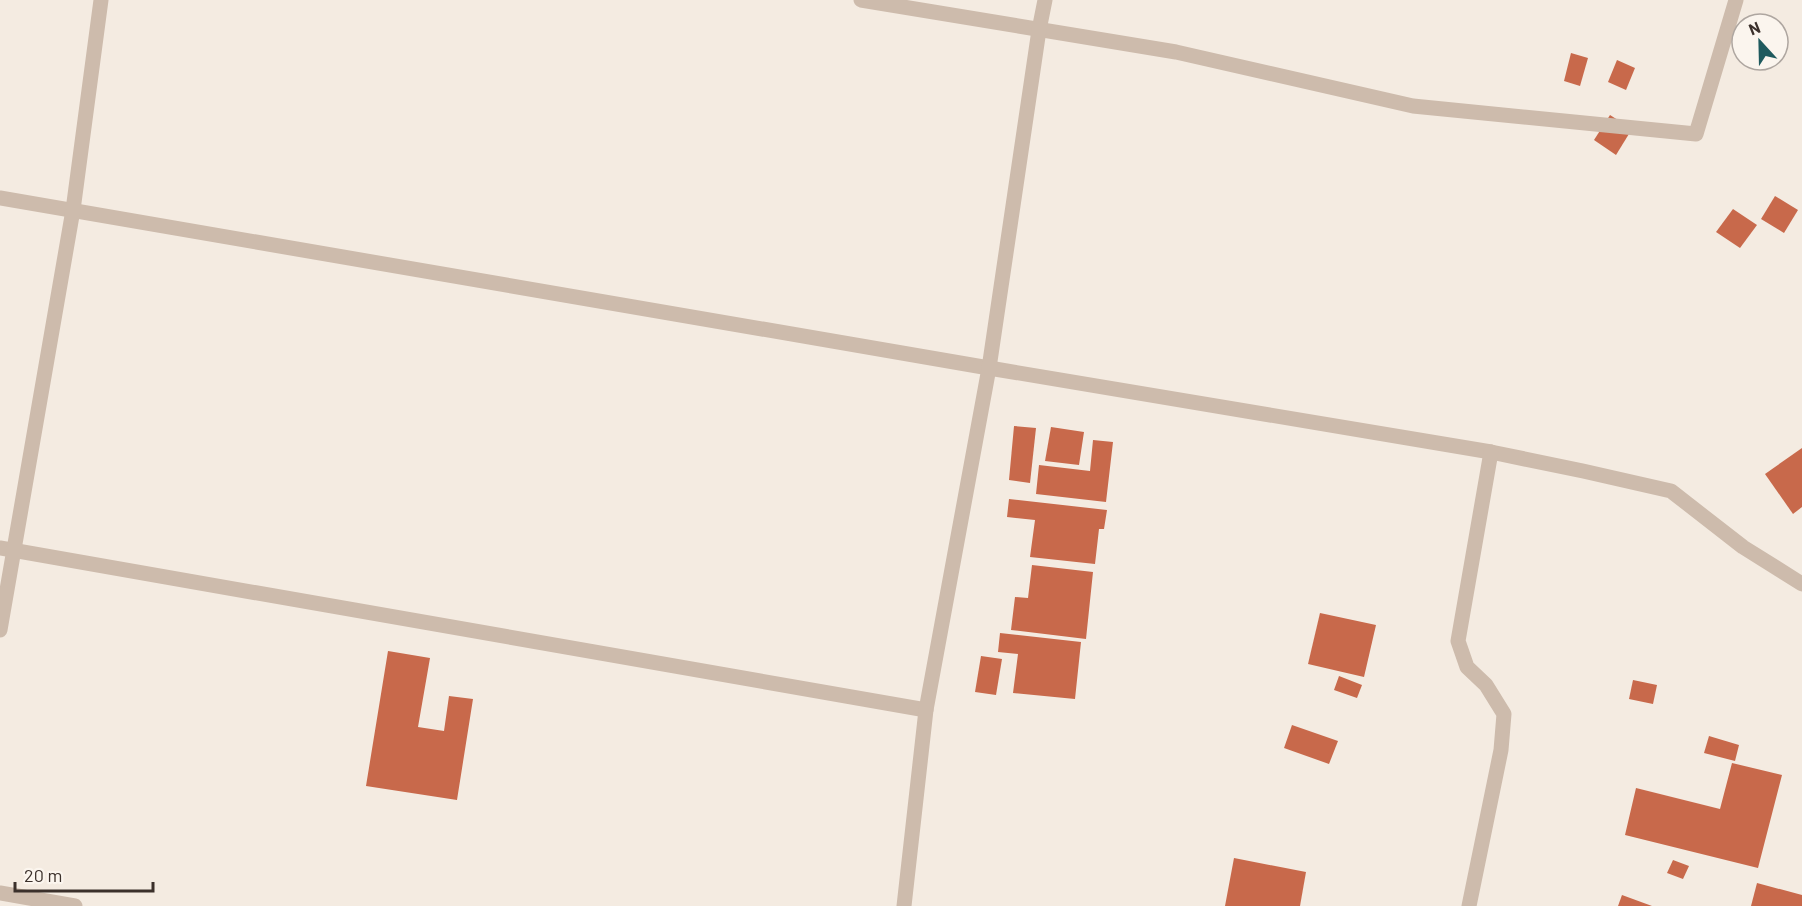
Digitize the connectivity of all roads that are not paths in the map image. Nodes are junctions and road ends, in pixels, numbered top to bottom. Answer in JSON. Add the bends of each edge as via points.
{"nodes":[{"id":1,"x":101,"y":0,"type":"edge"},
{"id":2,"x":861,"y":0,"type":"edge"},
{"id":3,"x":1045,"y":0,"type":"edge"},
{"id":4,"x":1736,"y":0,"type":"edge"},
{"id":5,"x":1039,"y":30,"type":"junction"},
{"id":6,"x":0,"y":198,"type":"edge"},
{"id":7,"x":73,"y":210,"type":"junction"},
{"id":8,"x":989,"y":368,"type":"junction"},
{"id":9,"x":1491,"y":452,"type":"junction"},
{"id":10,"x":7,"y":549,"type":"edge"},
{"id":11,"x":1802,"y":584,"type":"edge"},
{"id":12,"x":0,"y":630,"type":"edge"},
{"id":13,"x":926,"y":710,"type":"junction"},
{"id":14,"x":0,"y":893,"type":"edge"},
{"id":15,"x":75,"y":906,"type":"edge"},
{"id":16,"x":904,"y":906,"type":"edge"},
{"id":17,"x":1469,"y":906,"type":"edge"}],
"edges":[{"from":1,"to":7,"type":"street"},
{"from":2,"to":5,"type":"street"},
{"from":3,"to":5,"type":"street"},
{"from":4,"to":5,"type":"street","via":[[1696,134],[1413,106],[1176,52]]},
{"from":5,"to":8,"type":"street"},
{"from":6,"to":7,"type":"street"},
{"from":7,"to":8,"type":"street"},
{"from":7,"to":10,"type":"street"},
{"from":8,"to":9,"type":"street"},
{"from":8,"to":13,"type":"street"},
{"from":9,"to":11,"type":"street","via":[[1671,491],[1743,547]]},
{"from":9,"to":17,"type":"street","via":[[1458,640],[1467,667],[1486,685],[1504,714],[1501,750]]},
{"from":10,"to":12,"type":"street"},
{"from":10,"to":13,"type":"street"},
{"from":13,"to":16,"type":"street"},
{"from":14,"to":15,"type":"street"}]}
